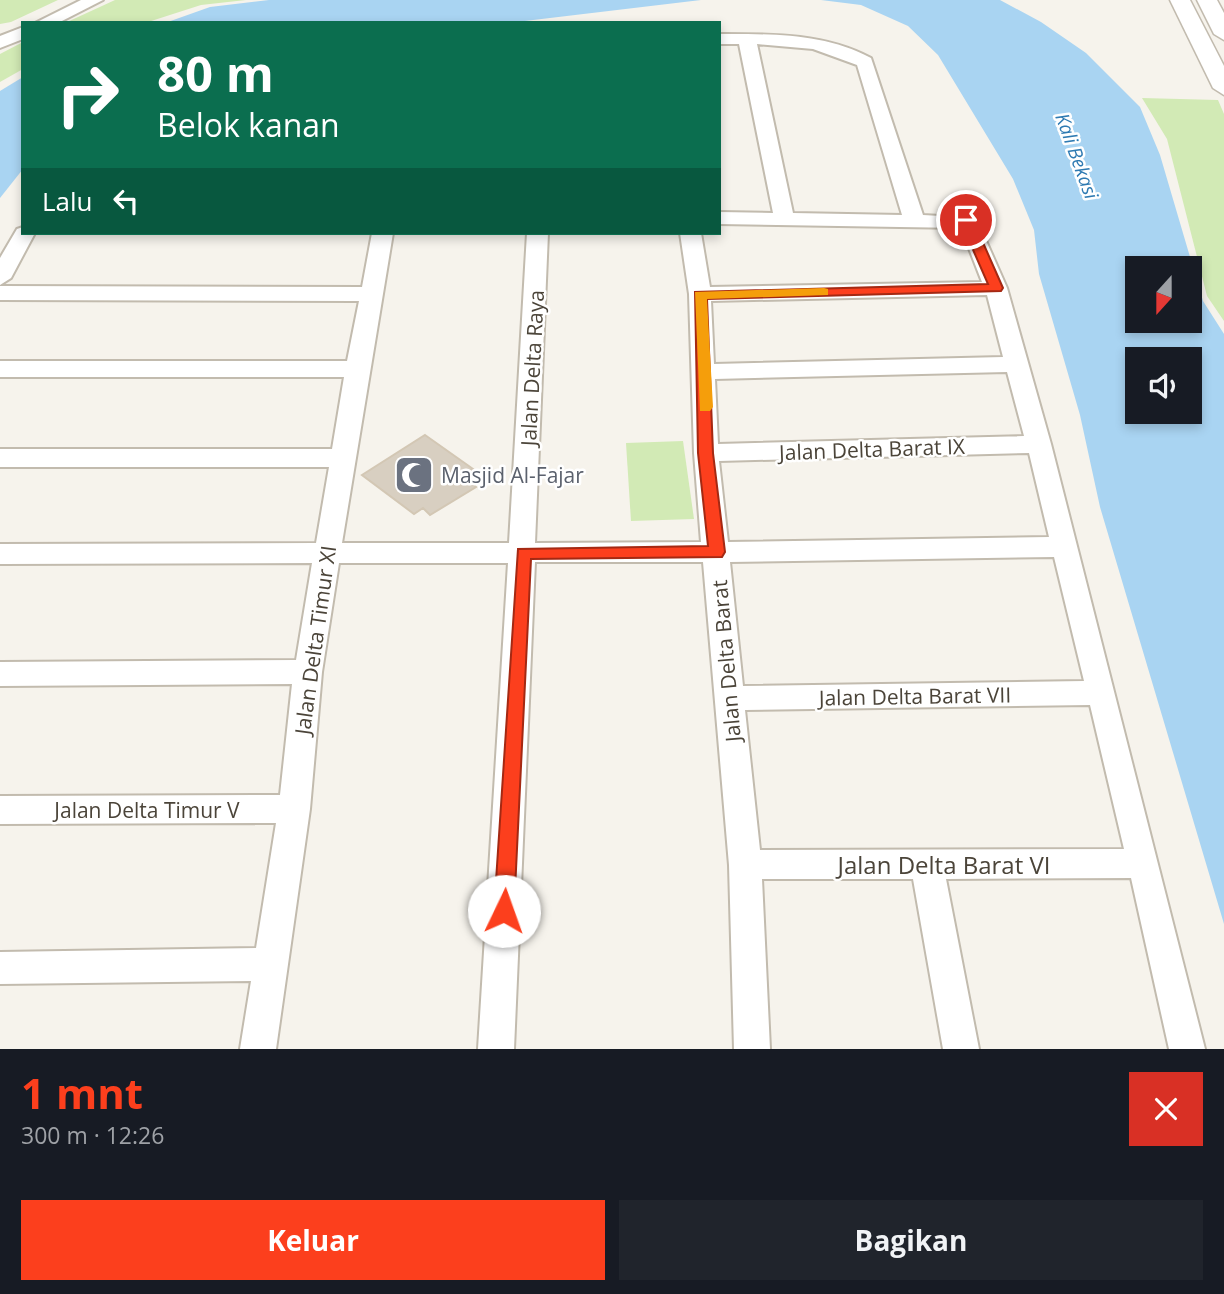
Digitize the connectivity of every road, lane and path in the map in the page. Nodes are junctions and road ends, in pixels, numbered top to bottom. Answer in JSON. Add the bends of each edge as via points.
{"nodes":[{"id":1,"x":95,"y":0,"type":"edge"},
{"id":2,"x":1180,"y":0,"type":"edge"},
{"id":3,"x":1206,"y":0,"type":"edge"},
{"id":4,"x":48,"y":21,"type":"edge"},
{"id":5,"x":21,"y":33,"type":"edge"},
{"id":6,"x":1224,"y":34,"type":"edge"},
{"id":7,"x":721,"y":39,"type":"edge"},
{"id":8,"x":747,"y":39,"type":"junction"},
{"id":9,"x":0,"y":43,"type":"edge"},
{"id":10,"x":1224,"y":88,"type":"edge"},
{"id":11,"x":721,"y":218,"type":"edge"},
{"id":12,"x":784,"y":218,"type":"junction"},
{"id":13,"x":914,"y":219,"type":"junction"},
{"id":14,"x":23,"y":235,"type":"edge"},
{"id":15,"x":383,"y":235,"type":"edge"},
{"id":16,"x":538,"y":235,"type":"edge"},
{"id":17,"x":690,"y":235,"type":"edge"},
{"id":18,"x":0,"y":278,"type":"edge"},
{"id":19,"x":996,"y":288,"type":"junction"},
{"id":20,"x":0,"y":293,"type":"edge"},
{"id":21,"x":371,"y":294,"type":"junction"},
{"id":22,"x":700,"y":295,"type":"junction"},
{"id":23,"x":1016,"y":364,"type":"junction"},
{"id":24,"x":0,"y":369,"type":"edge"},
{"id":25,"x":357,"y":369,"type":"junction"},
{"id":26,"x":705,"y":372,"type":"junction"},
{"id":27,"x":1039,"y":444,"type":"junction"},
{"id":28,"x":706,"y":453,"type":"junction"},
{"id":29,"x":0,"y":458,"type":"edge"},
{"id":30,"x":342,"y":458,"type":"junction"},
{"id":31,"x":1063,"y":547,"type":"junction"},
{"id":32,"x":717,"y":552,"type":"junction"},
{"id":33,"x":523,"y":553,"type":"junction"},
{"id":34,"x":0,"y":554,"type":"edge"},
{"id":35,"x":327,"y":555,"type":"junction"},
{"id":36,"x":308,"y":672,"type":"junction"},
{"id":37,"x":0,"y":674,"type":"edge"},
{"id":38,"x":1101,"y":693,"type":"junction"},
{"id":39,"x":730,"y":698,"type":"junction"},
{"id":40,"x":294,"y":809,"type":"junction"},
{"id":41,"x":0,"y":810,"type":"edge"},
{"id":42,"x":1144,"y":863,"type":"junction"},
{"id":43,"x":745,"y":864,"type":"junction"},
{"id":44,"x":927,"y":864,"type":"junction"},
{"id":45,"x":271,"y":964,"type":"junction"},
{"id":46,"x":0,"y":968,"type":"edge"},
{"id":47,"x":258,"y":1049,"type":"edge"},
{"id":48,"x":496,"y":1049,"type":"edge"},
{"id":49,"x":752,"y":1049,"type":"edge"},
{"id":50,"x":961,"y":1049,"type":"edge"},
{"id":51,"x":1187,"y":1049,"type":"edge"}],
"edges":[{"from":1,"to":4,"type":"street"},
{"from":2,"to":10,"type":"street"},
{"from":3,"to":6,"type":"street"},
{"from":5,"to":9,"type":"street"},
{"from":7,"to":8,"type":"street"},
{"from":8,"to":12,"type":"street"},
{"from":8,"to":13,"type":"street","via":[[785,40],[842,51],[865,62]]},
{"from":11,"to":12,"type":"street"},
{"from":12,"to":13,"type":"street"},
{"from":13,"to":19,"type":"street","via":[[969,222]]},
{"from":14,"to":18,"type":"street"},
{"from":15,"to":21,"type":"street","name":"Jalan Delta Timur XI"},
{"from":16,"to":33,"type":"street","name":"Jalan Delta Raya"},
{"from":17,"to":22,"type":"street","name":"Jalan Delta Barat"},
{"from":19,"to":22,"type":"street"},
{"from":19,"to":23,"type":"street"},
{"from":20,"to":21,"type":"street"},
{"from":21,"to":25,"type":"street","name":"Jalan Delta Timur XI"},
{"from":22,"to":26,"type":"street","name":"Jalan Delta Barat"},
{"from":23,"to":26,"type":"street"},
{"from":23,"to":27,"type":"street"},
{"from":24,"to":25,"type":"street"},
{"from":25,"to":30,"type":"street","name":"Jalan Delta Timur XI"},
{"from":26,"to":28,"type":"street","name":"Jalan Delta Barat"},
{"from":27,"to":28,"type":"street","name":"Jalan Delta Barat IX"},
{"from":27,"to":31,"type":"street"},
{"from":28,"to":32,"type":"street","name":"Jalan Delta Barat"},
{"from":29,"to":30,"type":"street"},
{"from":30,"to":35,"type":"street","name":"Jalan Delta Timur XI"},
{"from":31,"to":32,"type":"street"},
{"from":31,"to":38,"type":"street"},
{"from":32,"to":33,"type":"street"},
{"from":32,"to":39,"type":"street","name":"Jalan Delta Barat"},
{"from":33,"to":35,"type":"street"},
{"from":33,"to":48,"type":"street","name":"Jalan Delta Raya"},
{"from":34,"to":35,"type":"street"},
{"from":35,"to":36,"type":"street","name":"Jalan Delta Timur XI"},
{"from":36,"to":37,"type":"street"},
{"from":36,"to":40,"type":"street","name":"Jalan Delta Timur XI"},
{"from":38,"to":39,"type":"street","name":"Jalan Delta Barat VII"},
{"from":38,"to":42,"type":"street"},
{"from":39,"to":43,"type":"street","name":"Jalan Delta Barat"},
{"from":40,"to":41,"type":"street","name":"Jalan Delta Timur V"},
{"from":40,"to":45,"type":"street","name":"Jalan Delta Timur XI"},
{"from":42,"to":44,"type":"street","name":"Jalan Delta Barat VI"},
{"from":42,"to":51,"type":"street"},
{"from":43,"to":44,"type":"street","name":"Jalan Delta Barat VI"},
{"from":43,"to":49,"type":"street","name":"Jalan Delta Barat"},
{"from":44,"to":50,"type":"street"},
{"from":45,"to":46,"type":"street"},
{"from":45,"to":47,"type":"street","name":"Jalan Delta Timur XI"}]}
